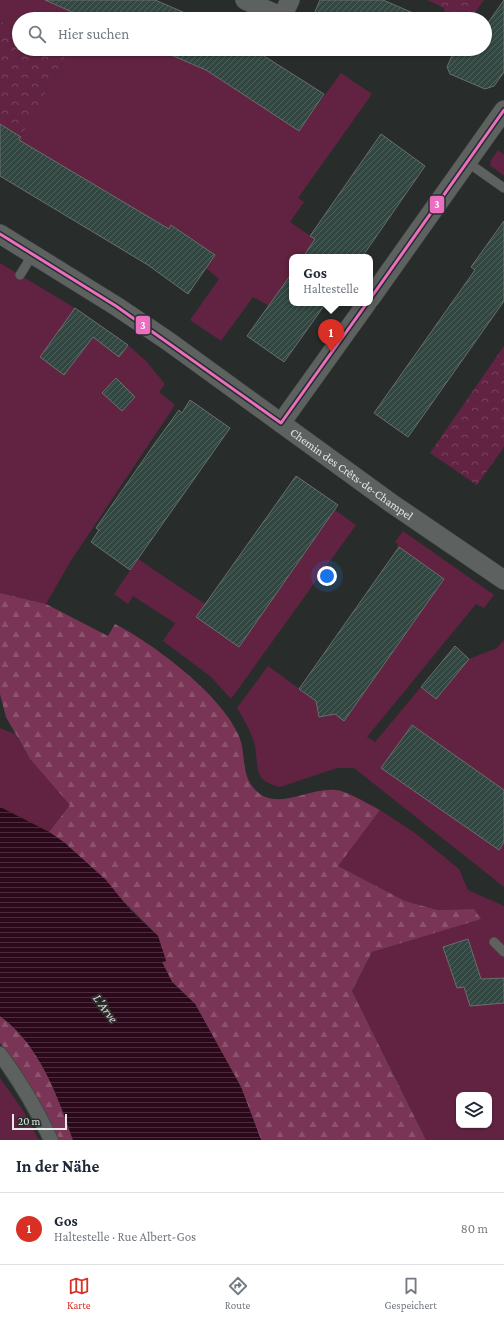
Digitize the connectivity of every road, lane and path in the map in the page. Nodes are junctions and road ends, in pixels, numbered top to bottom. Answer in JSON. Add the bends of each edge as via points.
{"nodes":[{"id":1,"x":245,"y":0,"type":"edge"},
{"id":2,"x":290,"y":0,"type":"edge"},
{"id":3,"x":271,"y":12,"type":"edge"},
{"id":4,"x":284,"y":12,"type":"edge"},
{"id":5,"x":504,"y":110,"type":"edge"},
{"id":6,"x":467,"y":162,"type":"junction"},
{"id":7,"x":504,"y":188,"type":"edge"},
{"id":8,"x":0,"y":234,"type":"edge"},
{"id":9,"x":33,"y":254,"type":"junction"},
{"id":10,"x":20,"y":275,"type":"dead end"},
{"id":11,"x":373,"y":295,"type":"edge"},
{"id":12,"x":365,"y":306,"type":"edge"},
{"id":13,"x":281,"y":423,"type":"junction"},
{"id":14,"x":504,"y":580,"type":"edge"},
{"id":15,"x":494,"y":942,"type":"dead end"},
{"id":16,"x":504,"y":952,"type":"edge"},
{"id":17,"x":0,"y":1054,"type":"edge"},
{"id":18,"x":52,"y":1140,"type":"edge"}],
"edges":[{"from":1,"to":3,"type":"street"},
{"from":2,"to":4,"type":"street"},
{"from":5,"to":6,"type":"street"},
{"from":6,"to":7,"type":"lane"},
{"from":6,"to":11,"type":"street"},
{"from":8,"to":9,"type":"street","name":"Chemin des Crêts-de-Champel"},
{"from":9,"to":10,"type":"lane"},
{"from":9,"to":13,"type":"street","name":"Chemin des Crêts-de-Champel","via":[[162,337]]},
{"from":12,"to":13,"type":"street"},
{"from":13,"to":14,"type":"street","name":"Chemin des Crêts-de-Champel"},
{"from":15,"to":16,"type":"lane"},
{"from":17,"to":18,"type":"street","via":[[20,1082]]}]}
